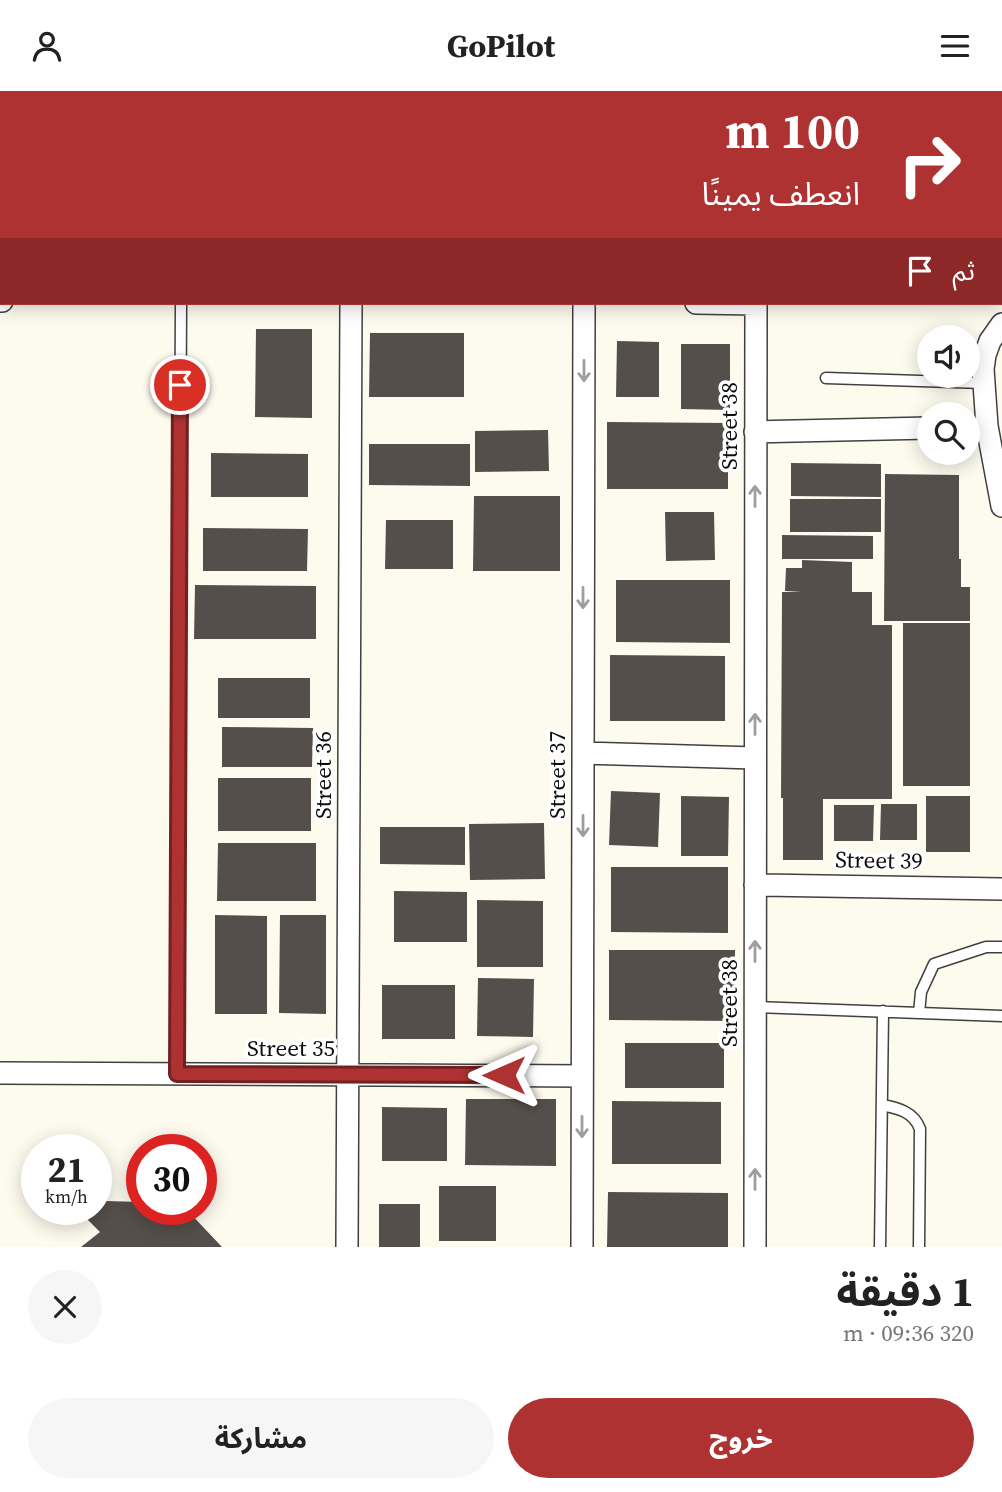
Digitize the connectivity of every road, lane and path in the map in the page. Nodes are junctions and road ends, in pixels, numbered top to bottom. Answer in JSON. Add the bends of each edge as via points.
{"nodes":[{"id":1,"x":181,"y":305,"type":"edge"},
{"id":2,"x":351,"y":305,"type":"edge"},
{"id":3,"x":584,"y":305,"type":"edge"},
{"id":4,"x":756,"y":305,"type":"edge"},
{"id":5,"x":1002,"y":324,"type":"edge"},
{"id":6,"x":826,"y":378,"type":"dead end"},
{"id":7,"x":983,"y":383,"type":"junction"},
{"id":8,"x":980,"y":404,"type":"edge"},
{"id":9,"x":917,"y":428,"type":"edge"},
{"id":10,"x":755,"y":432,"type":"junction"},
{"id":11,"x":980,"y":436,"type":"edge"},
{"id":12,"x":1002,"y":506,"type":"edge"},
{"id":13,"x":583,"y":753,"type":"junction"},
{"id":14,"x":755,"y":758,"type":"junction"},
{"id":15,"x":755,"y":885,"type":"junction"},
{"id":16,"x":1002,"y":889,"type":"edge"},
{"id":17,"x":1002,"y":947,"type":"edge"},
{"id":18,"x":755,"y":1007,"type":"junction"},
{"id":19,"x":883,"y":1011,"type":"junction"},
{"id":20,"x":919,"y":1013,"type":"junction"},
{"id":21,"x":1002,"y":1016,"type":"edge"},
{"id":22,"x":0,"y":1073,"type":"edge"},
{"id":23,"x":177,"y":1074,"type":"junction"},
{"id":24,"x":348,"y":1075,"type":"junction"},
{"id":25,"x":582,"y":1076,"type":"junction"},
{"id":26,"x":882,"y":1105,"type":"junction"},
{"id":27,"x":348,"y":1247,"type":"edge"},
{"id":28,"x":582,"y":1247,"type":"edge"},
{"id":29,"x":755,"y":1247,"type":"edge"},
{"id":30,"x":880,"y":1247,"type":"edge"},
{"id":31,"x":919,"y":1247,"type":"edge"}],
"edges":[{"from":1,"to":23,"type":"lane"},
{"from":2,"to":24,"type":"street","name":"Street 36"},
{"from":3,"to":13,"type":"street","name":"Street 37","one_way":true},
{"from":4,"to":10,"type":"street","name":"Street 38"},
{"from":5,"to":7,"type":"street","via":[[985,355]]},
{"from":6,"to":7,"type":"lane"},
{"from":7,"to":8,"type":"street"},
{"from":9,"to":10,"type":"street"},
{"from":14,"to":10,"type":"street","name":"Street 38","one_way":true},
{"from":11,"to":12,"type":"street"},
{"from":13,"to":14,"type":"street"},
{"from":13,"to":25,"type":"street","name":"Street 37","one_way":true},
{"from":14,"to":15,"type":"street","name":"Street 38"},
{"from":15,"to":16,"type":"street","name":"Street 39"},
{"from":18,"to":15,"type":"street","name":"Street 38","one_way":true},
{"from":17,"to":20,"type":"lane","via":[[986,947],[934,964],[921,992]]},
{"from":18,"to":19,"type":"lane"},
{"from":29,"to":18,"type":"street","name":"Street 38","one_way":true},
{"from":19,"to":20,"type":"lane"},
{"from":19,"to":26,"type":"lane"},
{"from":20,"to":21,"type":"lane"},
{"from":22,"to":23,"type":"street","name":"Street 35"},
{"from":23,"to":24,"type":"street","name":"Street 35"},
{"from":24,"to":25,"type":"street","name":"Street 35"},
{"from":24,"to":27,"type":"street","name":"Street 36"},
{"from":25,"to":28,"type":"street","name":"Street 37","one_way":true},
{"from":26,"to":30,"type":"lane"},
{"from":26,"to":31,"type":"lane","via":[[905,1111],[920,1129]]}]}
